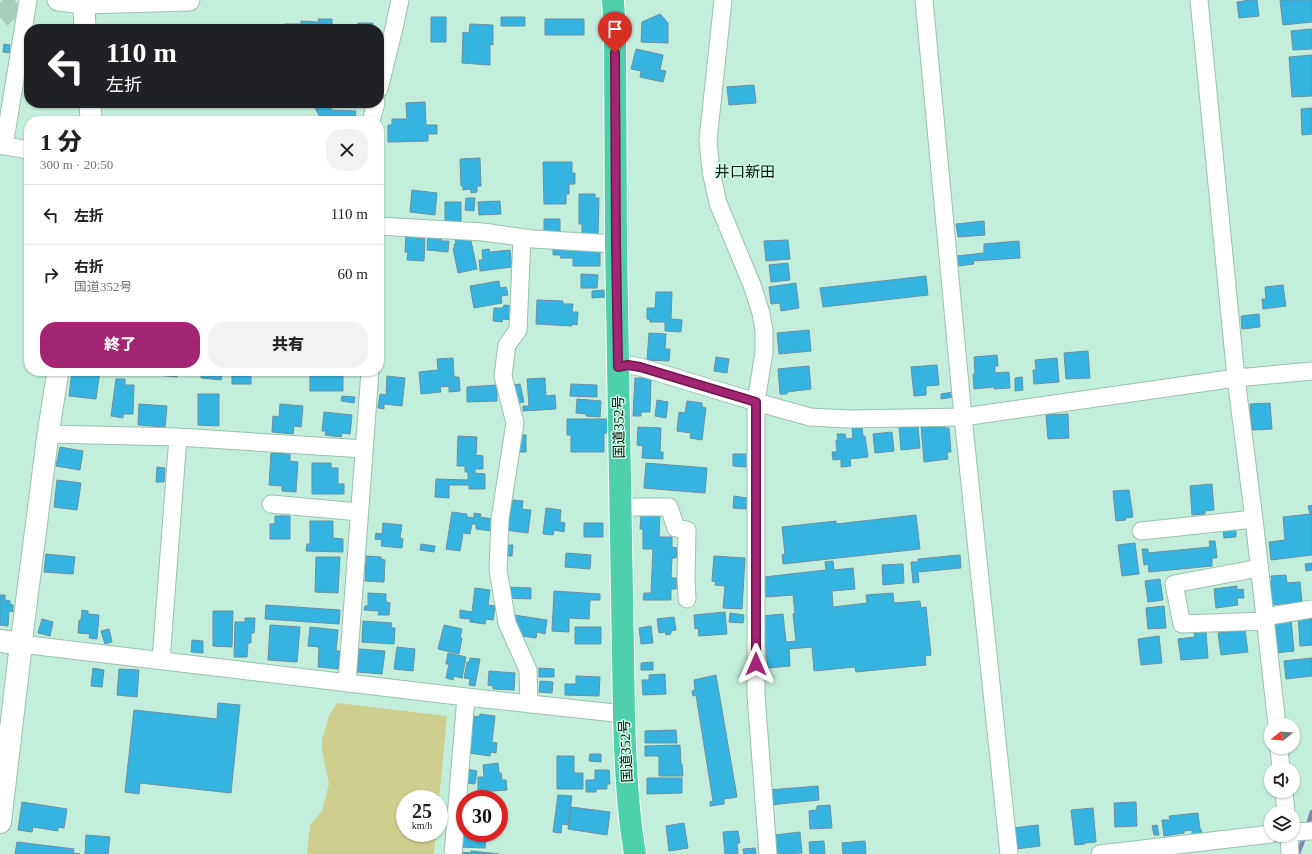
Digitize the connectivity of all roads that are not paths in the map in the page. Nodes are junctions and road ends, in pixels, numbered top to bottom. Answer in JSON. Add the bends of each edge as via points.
{"nodes":[{"id":1,"x":28,"y":0,"type":"edge"},
{"id":2,"x":58,"y":0,"type":"edge"},
{"id":3,"x":180,"y":0,"type":"edge"},
{"id":4,"x":189,"y":0,"type":"edge"},
{"id":5,"x":400,"y":0,"type":"edge"},
{"id":6,"x":613,"y":0,"type":"edge"},
{"id":7,"x":723,"y":0,"type":"edge"},
{"id":8,"x":924,"y":0,"type":"edge"},
{"id":9,"x":1199,"y":0,"type":"edge"},
{"id":10,"x":84,"y":3,"type":"junction"},
{"id":11,"x":85,"y":24,"type":"edge"},
{"id":12,"x":384,"y":69,"type":"edge"},
{"id":13,"x":2,"y":145,"type":"edge"},
{"id":14,"x":24,"y":149,"type":"edge"},
{"id":15,"x":384,"y":226,"type":"edge"},
{"id":16,"x":522,"y":238,"type":"junction"},
{"id":17,"x":616,"y":244,"type":"junction"},
{"id":18,"x":618,"y":367,"type":"junction"},
{"id":19,"x":1312,"y":371,"type":"edge"},
{"id":20,"x":57,"y":376,"type":"edge"},
{"id":21,"x":370,"y":376,"type":"edge"},
{"id":22,"x":1236,"y":378,"type":"junction"},
{"id":23,"x":756,"y":402,"type":"junction"},
{"id":24,"x":963,"y":417,"type":"junction"},
{"id":25,"x":48,"y":434,"type":"junction"},
{"id":26,"x":178,"y":437,"type":"junction"},
{"id":27,"x":364,"y":449,"type":"junction"},
{"id":28,"x":271,"y":504,"type":"dead end"},
{"id":29,"x":631,"y":507,"type":"dead end"},
{"id":30,"x":359,"y":512,"type":"junction"},
{"id":31,"x":1254,"y":519,"type":"junction"},
{"id":32,"x":1141,"y":531,"type":"dead end"},
{"id":33,"x":1259,"y":568,"type":"junction"},
{"id":34,"x":687,"y":599,"type":"dead end"},
{"id":35,"x":1312,"y":609,"type":"edge"},
{"id":36,"x":1265,"y":619,"type":"junction"},
{"id":37,"x":0,"y":640,"type":"edge"},
{"id":38,"x":21,"y":644,"type":"junction"},
{"id":39,"x":161,"y":660,"type":"junction"},
{"id":40,"x":347,"y":683,"type":"junction"},
{"id":41,"x":466,"y":697,"type":"junction"},
{"id":42,"x":530,"y":704,"type":"junction"},
{"id":43,"x":624,"y":714,"type":"junction"},
{"id":44,"x":1275,"y":718,"type":"edge"},
{"id":45,"x":0,"y":822,"type":"edge"},
{"id":46,"x":1312,"y":831,"type":"edge"},
{"id":47,"x":1300,"y":832,"type":"edge"},
{"id":48,"x":1264,"y":835,"type":"edge"},
{"id":49,"x":1289,"y":842,"type":"edge"},
{"id":50,"x":453,"y":854,"type":"edge"},
{"id":51,"x":635,"y":854,"type":"edge"},
{"id":52,"x":768,"y":854,"type":"edge"},
{"id":53,"x":1009,"y":854,"type":"edge"},
{"id":54,"x":1100,"y":854,"type":"edge"},
{"id":55,"x":1290,"y":854,"type":"edge"}],
"edges":[{"from":1,"to":13,"type":"street"},
{"from":2,"to":10,"type":"street"},
{"from":3,"to":4,"type":"street"},
{"from":3,"to":10,"type":"street"},
{"from":5,"to":12,"type":"street"},
{"from":6,"to":17,"type":"highway","name":"国道352号"},
{"from":7,"to":23,"type":"street","via":[[708,140],[718,203],[761,313],[764,352]]},
{"from":8,"to":24,"type":"street"},
{"from":9,"to":22,"type":"street"},
{"from":10,"to":11,"type":"street"},
{"from":13,"to":14,"type":"street"},
{"from":15,"to":16,"type":"street","via":[[483,232]]},
{"from":16,"to":17,"type":"street"},
{"from":16,"to":42,"type":"street","via":[[518,330],[507,346],[503,376],[515,423],[500,519],[498,570],[507,623],[528,670]]},
{"from":17,"to":18,"type":"highway","name":"国道352号"},
{"from":18,"to":23,"type":"street","via":[[640,367]]},
{"from":18,"to":43,"type":"highway","name":"国道352号"},
{"from":19,"to":22,"type":"street"},
{"from":20,"to":25,"type":"street"},
{"from":21,"to":27,"type":"street"},
{"from":22,"to":24,"type":"street"},
{"from":22,"to":31,"type":"street"},
{"from":23,"to":24,"type":"street","via":[[810,417]]},
{"from":23,"to":52,"type":"street","via":[[756,695]]},
{"from":24,"to":53,"type":"street"},
{"from":25,"to":26,"type":"street"},
{"from":25,"to":38,"type":"street"},
{"from":26,"to":27,"type":"street"},
{"from":26,"to":39,"type":"street"},
{"from":27,"to":30,"type":"street"},
{"from":28,"to":30,"type":"street"},
{"from":29,"to":34,"type":"street","via":[[669,507],[676,528],[687,530]]},
{"from":30,"to":40,"type":"street"},
{"from":31,"to":32,"type":"street"},
{"from":31,"to":33,"type":"street"},
{"from":33,"to":36,"type":"street"},
{"from":33,"to":36,"type":"street","via":[[1174,584],[1182,624]]},
{"from":35,"to":36,"type":"street"},
{"from":36,"to":44,"type":"street"},
{"from":37,"to":38,"type":"main road"},
{"from":38,"to":39,"type":"street"},
{"from":38,"to":45,"type":"main road"},
{"from":39,"to":40,"type":"street"},
{"from":40,"to":41,"type":"street"},
{"from":41,"to":42,"type":"street"},
{"from":41,"to":50,"type":"street"},
{"from":42,"to":43,"type":"street"},
{"from":43,"to":51,"type":"highway","name":"国道352号","via":[[626,768]]},
{"from":46,"to":47,"type":"street"},
{"from":48,"to":54,"type":"street"},
{"from":49,"to":55,"type":"street"}]}
